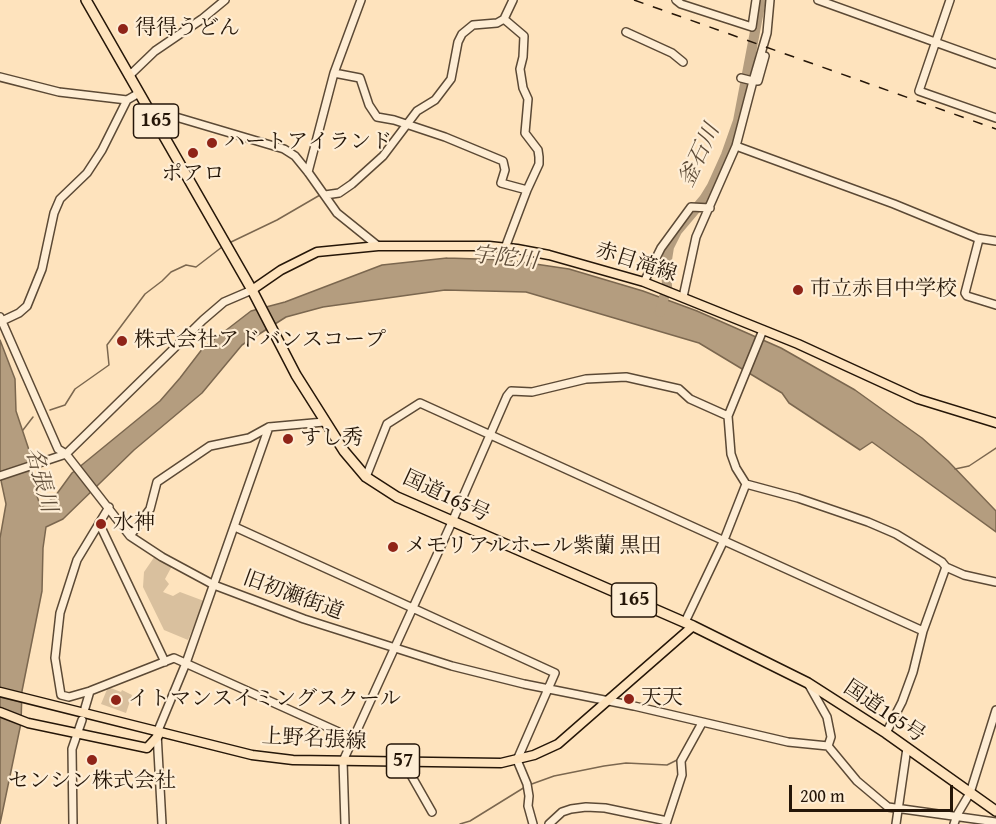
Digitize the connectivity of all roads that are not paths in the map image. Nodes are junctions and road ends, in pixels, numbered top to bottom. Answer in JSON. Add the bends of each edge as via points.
{"nodes":[{"id":1,"x":86,"y":0,"type":"edge"},
{"id":2,"x":225,"y":0,"type":"edge"},
{"id":3,"x":361,"y":0,"type":"edge"},
{"id":4,"x":513,"y":0,"type":"edge"},
{"id":5,"x":676,"y":0,"type":"edge"},
{"id":6,"x":756,"y":0,"type":"edge"},
{"id":7,"x":770,"y":0,"type":"edge"},
{"id":8,"x":818,"y":0,"type":"edge"},
{"id":9,"x":950,"y":0,"type":"edge"},
{"id":10,"x":504,"y":19,"type":"junction"},
{"id":11,"x":626,"y":32,"type":"dead end"},
{"id":12,"x":935,"y":42,"type":"junction"},
{"id":13,"x":765,"y":56,"type":"dead end"},
{"id":14,"x":683,"y":62,"type":"dead end"},
{"id":15,"x":996,"y":64,"type":"edge"},
{"id":16,"x":334,"y":73,"type":"junction"},
{"id":17,"x":129,"y":76,"type":"junction"},
{"id":18,"x":0,"y":77,"type":"edge"},
{"id":19,"x":747,"y":79,"type":"junction"},
{"id":20,"x":139,"y":93,"type":"junction"},
{"id":21,"x":127,"y":100,"type":"junction"},
{"id":22,"x":149,"y":109,"type":"junction"},
{"id":23,"x":996,"y":118,"type":"edge"},
{"id":24,"x":406,"y":124,"type":"junction"},
{"id":25,"x":736,"y":146,"type":"junction"},
{"id":26,"x":308,"y":172,"type":"junction"},
{"id":27,"x":526,"y":190,"type":"junction"},
{"id":28,"x":325,"y":195,"type":"junction"},
{"id":29,"x":706,"y":207,"type":"junction"},
{"id":30,"x":979,"y":239,"type":"junction"},
{"id":31,"x":996,"y":241,"type":"edge"},
{"id":32,"x":378,"y":246,"type":"junction"},
{"id":33,"x":505,"y":248,"type":"junction"},
{"id":34,"x":644,"y":282,"type":"junction"},
{"id":35,"x":254,"y":293,"type":"junction"},
{"id":36,"x":683,"y":297,"type":"junction"},
{"id":37,"x":996,"y":305,"type":"edge"},
{"id":38,"x":1,"y":319,"type":"edge"},
{"id":39,"x":763,"y":331,"type":"junction"},
{"id":40,"x":728,"y":416,"type":"junction"},
{"id":41,"x":324,"y":422,"type":"junction"},
{"id":42,"x":996,"y":423,"type":"edge"},
{"id":43,"x":269,"y":427,"type":"junction"},
{"id":44,"x":491,"y":436,"type":"junction"},
{"id":45,"x":68,"y":456,"type":"junction"},
{"id":46,"x":0,"y":476,"type":"edge"},
{"id":47,"x":366,"y":477,"type":"junction"},
{"id":48,"x":746,"y":484,"type":"junction"},
{"id":49,"x":108,"y":506,"type":"junction"},
{"id":50,"x":452,"y":522,"type":"junction"},
{"id":51,"x":99,"y":523,"type":"junction"},
{"id":52,"x":235,"y":527,"type":"junction"},
{"id":53,"x":130,"y":536,"type":"junction"},
{"id":54,"x":724,"y":540,"type":"junction"},
{"id":55,"x":946,"y":567,"type":"junction"},
{"id":56,"x":996,"y":582,"type":"edge"},
{"id":57,"x":214,"y":585,"type":"junction"},
{"id":58,"x":414,"y":607,"type":"junction"},
{"id":59,"x":689,"y":624,"type":"junction"},
{"id":60,"x":923,"y":631,"type":"junction"},
{"id":61,"x":395,"y":649,"type":"junction"},
{"id":62,"x":165,"y":662,"type":"junction"},
{"id":63,"x":186,"y":663,"type":"junction"},
{"id":64,"x":808,"y":683,"type":"junction"},
{"id":65,"x":548,"y":689,"type":"junction"},
{"id":66,"x":90,"y":691,"type":"junction"},
{"id":67,"x":0,"y":692,"type":"edge"},
{"id":68,"x":608,"y":702,"type":"junction"},
{"id":69,"x":85,"y":708,"type":"dead end"},
{"id":70,"x":996,"y":710,"type":"edge"},
{"id":71,"x":0,"y":712,"type":"edge"},
{"id":72,"x":82,"y":720,"type":"dead end"},
{"id":73,"x":702,"y":723,"type":"junction"},
{"id":74,"x":76,"y":733,"type":"junction"},
{"id":75,"x":886,"y":733,"type":"junction"},
{"id":76,"x":158,"y":735,"type":"junction"},
{"id":77,"x":352,"y":738,"type":"junction"},
{"id":78,"x":828,"y":746,"type":"junction"},
{"id":79,"x":907,"y":748,"type":"junction"},
{"id":80,"x":517,"y":760,"type":"junction"},
{"id":81,"x":343,"y":761,"type":"junction"},
{"id":82,"x":403,"y":761,"type":"junction"},
{"id":83,"x":970,"y":793,"type":"junction"},
{"id":84,"x":897,"y":810,"type":"junction"},
{"id":85,"x":996,"y":811,"type":"edge"},
{"id":86,"x":432,"y":812,"type":"dead end"},
{"id":87,"x":957,"y":815,"type":"junction"},
{"id":88,"x":996,"y":822,"type":"edge"},
{"id":89,"x":667,"y":823,"type":"edge"},
{"id":90,"x":73,"y":824,"type":"edge"},
{"id":91,"x":162,"y":824,"type":"edge"},
{"id":92,"x":345,"y":824,"type":"edge"},
{"id":93,"x":533,"y":824,"type":"edge"},
{"id":94,"x":549,"y":824,"type":"edge"},
{"id":95,"x":896,"y":824,"type":"edge"},
{"id":96,"x":954,"y":824,"type":"edge"}],
"edges":[{"from":1,"to":17,"type":"highway","name":"国道165号","number":"165"},
{"from":2,"to":17,"type":"street","via":[[155,51]]},
{"from":3,"to":16,"type":"street"},
{"from":4,"to":10,"type":"street"},
{"from":5,"to":6,"type":"street","via":[[752,27]]},
{"from":7,"to":19,"type":"street","via":[[767,33]]},
{"from":8,"to":12,"type":"street"},
{"from":9,"to":12,"type":"street"},
{"from":10,"to":24,"type":"street","via":[[473,25],[462,34],[452,79],[435,100],[417,111]]},
{"from":10,"to":27,"type":"street","via":[[524,36],[525,42],[520,69],[528,99],[525,133],[539,157]]},
{"from":11,"to":14,"type":"street"},
{"from":12,"to":15,"type":"street"},
{"from":12,"to":23,"type":"street","via":[[919,91]]},
{"from":13,"to":19,"type":"street","via":[[758,81]]},
{"from":16,"to":24,"type":"street","via":[[360,78],[377,117]]},
{"from":16,"to":26,"type":"street"},
{"from":17,"to":20,"type":"highway","name":"国道165号","number":"165"},
{"from":18,"to":21,"type":"street","via":[[59,93]]},
{"from":19,"to":25,"type":"street"},
{"from":20,"to":21,"type":"street"},
{"from":20,"to":22,"type":"highway","name":"国道165号","number":"165"},
{"from":21,"to":38,"type":"street","via":[[96,160],[60,199],[42,269],[27,306]]},
{"from":22,"to":26,"type":"street","via":[[284,149]]},
{"from":22,"to":35,"type":"highway","name":"国道165号","number":"165"},
{"from":24,"to":27,"type":"street","via":[[503,161],[501,183]]},
{"from":24,"to":28,"type":"street","via":[[388,150],[352,184],[339,193]]},
{"from":25,"to":29,"type":"street"},
{"from":25,"to":30,"type":"street"},
{"from":26,"to":28,"type":"street"},
{"from":27,"to":33,"type":"street"},
{"from":28,"to":32,"type":"street","via":[[338,213]]},
{"from":29,"to":34,"type":"street","via":[[693,207],[661,248]]},
{"from":29,"to":36,"type":"street"},
{"from":30,"to":31,"type":"street"},
{"from":30,"to":37,"type":"street","via":[[965,293]]},
{"from":32,"to":33,"type":"main road","name":"赤目滝線"},
{"from":32,"to":35,"type":"main road","name":"赤目滝線","via":[[316,252],[281,270]]},
{"from":33,"to":34,"type":"main road","name":"赤目滝線","via":[[549,255]]},
{"from":34,"to":36,"type":"main road","name":"赤目滝線"},
{"from":35,"to":41,"type":"highway","name":"国道165号","number":"165"},
{"from":35,"to":45,"type":"street","via":[[224,302],[203,320]]},
{"from":36,"to":39,"type":"main road","name":"赤目滝線"},
{"from":38,"to":45,"type":"street","via":[[53,440]]},
{"from":39,"to":40,"type":"street"},
{"from":39,"to":42,"type":"main road","name":"赤目滝線","via":[[918,399]]},
{"from":40,"to":44,"type":"street","via":[[690,399],[679,389],[626,377],[586,379],[532,392],[511,391]]},
{"from":40,"to":48,"type":"street","via":[[731,454]]},
{"from":41,"to":43,"type":"street"},
{"from":41,"to":47,"type":"highway","name":"国道165号","number":"165"},
{"from":43,"to":52,"type":"street"},
{"from":43,"to":53,"type":"street","via":[[249,438],[210,446],[157,482],[150,508]]},
{"from":44,"to":47,"type":"street","via":[[420,403],[387,424]]},
{"from":44,"to":50,"type":"street"},
{"from":44,"to":54,"type":"street"},
{"from":45,"to":46,"type":"street"},
{"from":45,"to":49,"type":"street"},
{"from":47,"to":50,"type":"highway","name":"国道165号","number":"165"},
{"from":48,"to":54,"type":"street"},
{"from":48,"to":55,"type":"street","via":[[868,522],[896,534]]},
{"from":49,"to":51,"type":"street"},
{"from":49,"to":53,"type":"street"},
{"from":50,"to":58,"type":"street"},
{"from":50,"to":59,"type":"highway","name":"国道165号","number":"165"},
{"from":51,"to":62,"type":"street"},
{"from":51,"to":66,"type":"street","via":[[70,580],[60,613],[55,658],[60,695],[69,697]]},
{"from":52,"to":57,"type":"street"},
{"from":52,"to":58,"type":"street"},
{"from":53,"to":57,"type":"street","name":"旧初瀬街道"},
{"from":54,"to":59,"type":"street"},
{"from":54,"to":60,"type":"street"},
{"from":55,"to":56,"type":"street"},
{"from":55,"to":60,"type":"street"},
{"from":57,"to":61,"type":"street","name":"旧初瀬街道"},
{"from":57,"to":63,"type":"street"},
{"from":58,"to":61,"type":"street"},
{"from":58,"to":65,"type":"street","via":[[555,673]]},
{"from":59,"to":64,"type":"highway","name":"国道165号","number":"165"},
{"from":59,"to":68,"type":"main road","name":"上野名張線","number":"57"},
{"from":60,"to":75,"type":"street","via":[[913,672]]},
{"from":61,"to":65,"type":"street","name":"旧初瀬街道"},
{"from":61,"to":77,"type":"street"},
{"from":62,"to":63,"type":"street","via":[[174,658]]},
{"from":62,"to":66,"type":"street"},
{"from":63,"to":76,"type":"street"},
{"from":63,"to":77,"type":"street"},
{"from":64,"to":75,"type":"highway","name":"国道165号","number":"165"},
{"from":64,"to":78,"type":"street","via":[[827,717],[831,736]]},
{"from":65,"to":68,"type":"street","name":"旧初瀬街道"},
{"from":65,"to":80,"type":"street"},
{"from":66,"to":69,"type":"street"},
{"from":67,"to":76,"type":"main road","name":"上野名張線","number":"57"},
{"from":68,"to":73,"type":"street","name":"旧初瀬街道"},
{"from":68,"to":80,"type":"main road","name":"上野名張線","number":"57","via":[[558,744]]},
{"from":70,"to":83,"type":"street"},
{"from":71,"to":74,"type":"main road","via":[[28,723]]},
{"from":72,"to":74,"type":"street"},
{"from":73,"to":78,"type":"street","name":"旧初瀬街道","via":[[788,742]]},
{"from":73,"to":89,"type":"street","via":[[681,761],[682,775]]},
{"from":74,"to":76,"type":"main road","via":[[147,748]]},
{"from":74,"to":90,"type":"street","via":[[72,749]]},
{"from":75,"to":79,"type":"highway","name":"国道165号","number":"165"},
{"from":76,"to":81,"type":"main road","name":"上野名張線","number":"57","via":[[252,755]]},
{"from":76,"to":91,"type":"street"},
{"from":77,"to":81,"type":"street"},
{"from":78,"to":84,"type":"street","via":[[869,792]]},
{"from":79,"to":83,"type":"highway","name":"国道165号","number":"165"},
{"from":79,"to":84,"type":"street"},
{"from":80,"to":82,"type":"main road","name":"上野名張線","number":"57"},
{"from":80,"to":93,"type":"street","via":[[527,787]]},
{"from":81,"to":82,"type":"main road","name":"上野名張線","number":"57"},
{"from":81,"to":92,"type":"street"},
{"from":82,"to":86,"type":"street"},
{"from":83,"to":85,"type":"highway","name":"国道165号","number":"165"},
{"from":83,"to":87,"type":"street"},
{"from":84,"to":87,"type":"street"},
{"from":84,"to":95,"type":"street"},
{"from":87,"to":88,"type":"street"},
{"from":87,"to":96,"type":"street"},
{"from":89,"to":94,"type":"street","via":[[605,807],[586,807],[562,812]]}]}
